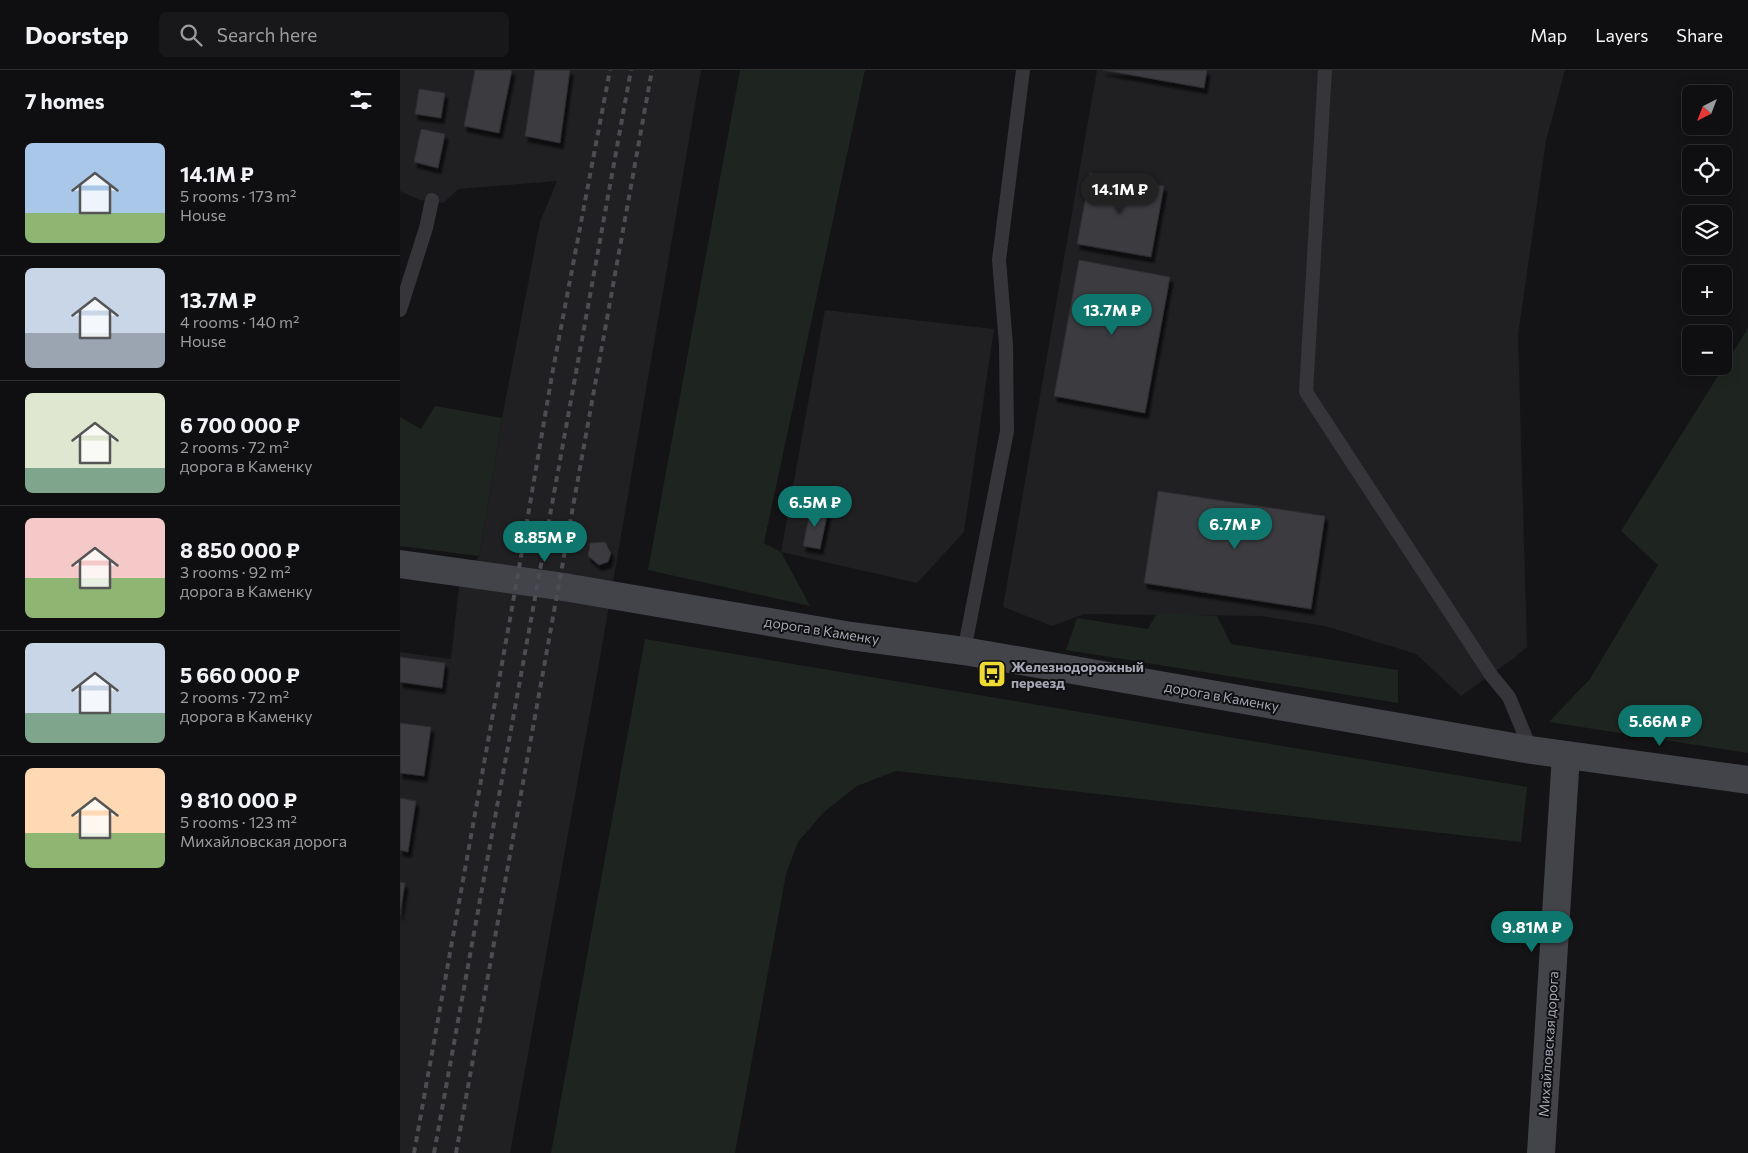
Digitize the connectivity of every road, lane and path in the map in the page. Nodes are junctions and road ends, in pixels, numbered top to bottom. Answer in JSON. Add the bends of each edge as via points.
{"nodes":[{"id":1,"x":1023,"y":70,"type":"edge"},
{"id":2,"x":1325,"y":70,"type":"edge"},
{"id":3,"x":432,"y":200,"type":"dead end"},
{"id":4,"x":400,"y":310,"type":"edge"},
{"id":5,"x":400,"y":564,"type":"edge"},
{"id":6,"x":964,"y":651,"type":"junction"},
{"id":7,"x":1531,"y":750,"type":"junction"},
{"id":8,"x":1566,"y":755,"type":"junction"},
{"id":9,"x":1748,"y":780,"type":"edge"},
{"id":10,"x":1541,"y":1153,"type":"edge"}],
"edges":[{"from":1,"to":6,"type":"lane","via":[[1000,260],[1006,345],[1007,431]]},
{"from":2,"to":7,"type":"lane","via":[[1306,392],[1491,675],[1509,697]]},
{"from":3,"to":4,"type":"lane","via":[[430,231]]},
{"from":5,"to":6,"type":"street","name":"дорога в Каменку"},
{"from":6,"to":7,"type":"street","name":"дорога в Каменку"},
{"from":7,"to":8,"type":"street","name":"дорога в Каменку"},
{"from":8,"to":9,"type":"street","name":"дорога в Каменку"},
{"from":8,"to":10,"type":"street","name":"Михайловская дорога"}]}
